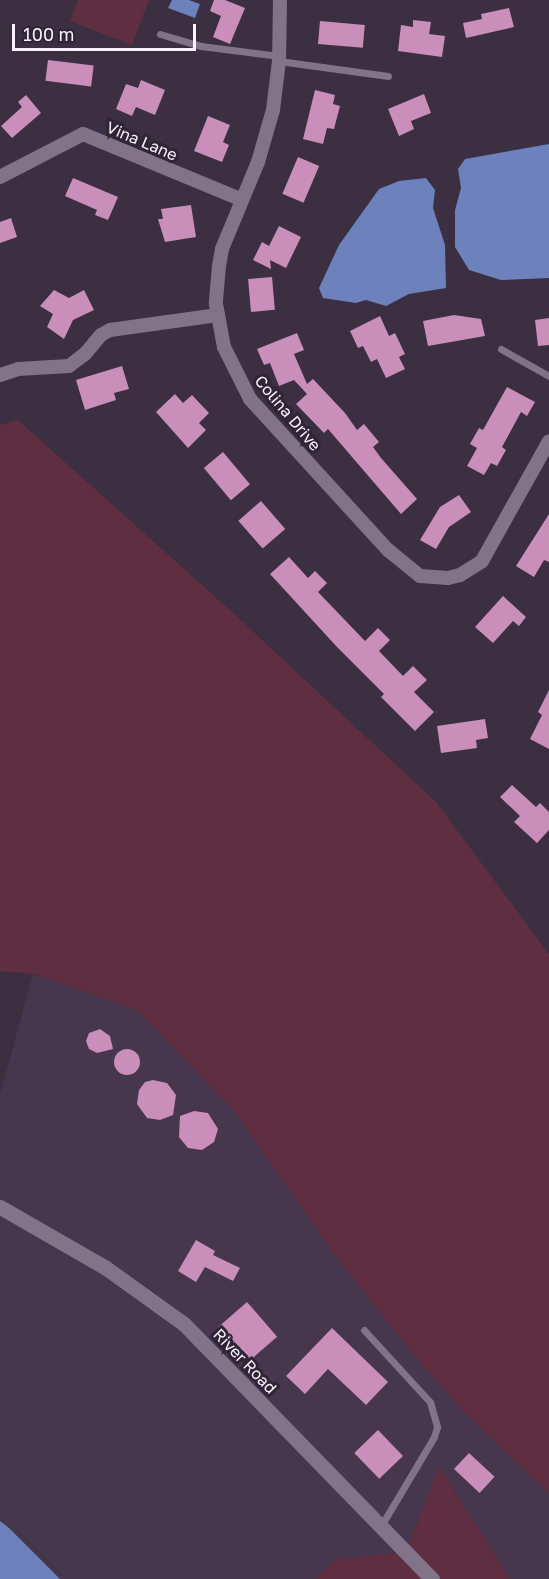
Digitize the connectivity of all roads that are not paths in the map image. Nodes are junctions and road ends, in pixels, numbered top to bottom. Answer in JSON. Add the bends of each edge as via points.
{"nodes":[{"id":1,"x":280,"y":0,"type":"edge"},
{"id":2,"x":160,"y":34,"type":"dead end"},
{"id":3,"x":279,"y":59,"type":"junction"},
{"id":4,"x":388,"y":76,"type":"dead end"},
{"id":5,"x":0,"y":177,"type":"edge"},
{"id":6,"x":242,"y":200,"type":"junction"},
{"id":7,"x":218,"y":315,"type":"junction"},
{"id":8,"x":501,"y":349,"type":"dead end"},
{"id":9,"x":0,"y":375,"type":"edge"},
{"id":10,"x":549,"y":376,"type":"edge"},
{"id":11,"x":549,"y":441,"type":"edge"},
{"id":12,"x":0,"y":1207,"type":"edge"},
{"id":13,"x":364,"y":1330,"type":"dead end"},
{"id":14,"x":381,"y":1526,"type":"junction"},
{"id":15,"x":432,"y":1579,"type":"edge"}],
"edges":[{"from":1,"to":3,"type":"street","name":"Colina Drive"},
{"from":2,"to":3,"type":"lane","via":[[201,46]]},
{"from":3,"to":4,"type":"lane"},
{"from":3,"to":6,"type":"street","name":"Colina Drive","via":[[268,131]]},
{"from":5,"to":6,"type":"street","name":"Vina Lane","via":[[83,134]]},
{"from":6,"to":7,"type":"street","name":"Colina Drive","via":[[222,249]]},
{"from":7,"to":9,"type":"street","via":[[110,330],[69,366],[18,369]]},
{"from":7,"to":11,"type":"street","name":"Colina Drive","via":[[228,358],[250,399],[387,550],[420,576],[448,578],[482,561]]},
{"from":8,"to":10,"type":"lane"},
{"from":12,"to":14,"type":"main road","name":"River Road","via":[[106,1268],[184,1324]]},
{"from":13,"to":14,"type":"lane","via":[[430,1402],[437,1427]]},
{"from":14,"to":15,"type":"main road","name":"River Road"}]}
